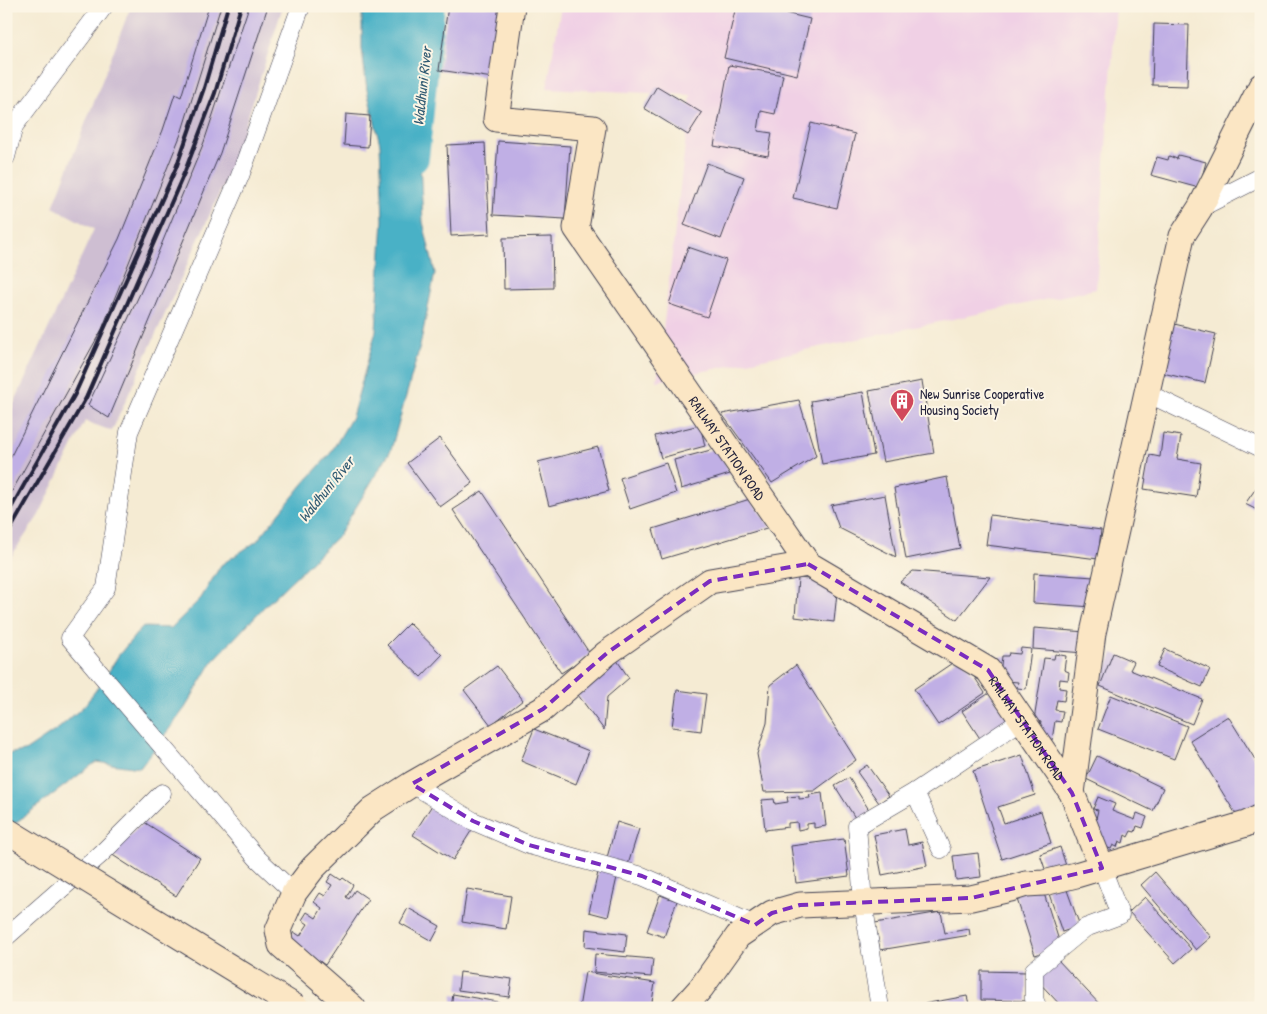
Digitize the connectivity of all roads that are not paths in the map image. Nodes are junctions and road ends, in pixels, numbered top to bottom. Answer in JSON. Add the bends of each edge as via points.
{"nodes":[{"id":1,"x":104,"y":6,"type":"edge"},
{"id":2,"x":301,"y":6,"type":"edge"},
{"id":3,"x":512,"y":6,"type":"edge"},
{"id":4,"x":1261,"y":86,"type":"edge"},
{"id":5,"x":10,"y":128,"type":"edge"},
{"id":6,"x":6,"y":157,"type":"edge"},
{"id":7,"x":1261,"y":177,"type":"edge"},
{"id":8,"x":1200,"y":208,"type":"junction"},
{"id":9,"x":1146,"y":393,"type":"junction"},
{"id":10,"x":1261,"y":448,"type":"edge"},
{"id":11,"x":808,"y":564,"type":"junction"},
{"id":12,"x":1022,"y":720,"type":"junction"},
{"id":13,"x":412,"y":784,"type":"junction"},
{"id":14,"x":915,"y":792,"type":"junction"},
{"id":15,"x":162,"y":793,"type":"dead end"},
{"id":16,"x":1072,"y":793,"type":"junction"},
{"id":17,"x":1261,"y":817,"type":"edge"},
{"id":18,"x":6,"y":830,"type":"edge"},
{"id":19,"x":941,"y":849,"type":"dead end"},
{"id":20,"x":1102,"y":868,"type":"junction"},
{"id":21,"x":294,"y":893,"type":"junction"},
{"id":22,"x":863,"y":902,"type":"junction"},
{"id":23,"x":755,"y":925,"type":"junction"},
{"id":24,"x":6,"y":937,"type":"edge"},
{"id":25,"x":297,"y":1008,"type":"edge"},
{"id":26,"x":353,"y":1008,"type":"edge"},
{"id":27,"x":683,"y":1008,"type":"edge"},
{"id":28,"x":880,"y":1008,"type":"edge"},
{"id":29,"x":1038,"y":1008,"type":"edge"}],
"edges":[{"from":1,"to":5,"type":"street"},
{"from":2,"to":21,"type":"street","via":[[240,176],[130,432],[106,588],[70,638],[257,858]]},
{"from":3,"to":11,"type":"street","name":"RAILWAY STATION ROAD","via":[[496,119],[593,128],[576,228]]},
{"from":4,"to":8,"type":"street"},
{"from":5,"to":6,"type":"street"},
{"from":7,"to":8,"type":"street"},
{"from":8,"to":9,"type":"street","via":[[1182,236]]},
{"from":9,"to":10,"type":"street"},
{"from":9,"to":16,"type":"street","via":[[1093,633]]},
{"from":11,"to":12,"type":"street","name":"RAILWAY STATION ROAD","via":[[988,670]]},
{"from":11,"to":13,"type":"street","via":[[710,581],[607,652],[543,709]]},
{"from":12,"to":14,"type":"street"},
{"from":12,"to":16,"type":"street","name":"RAILWAY STATION ROAD"},
{"from":13,"to":21,"type":"street","via":[[373,809],[313,868]]},
{"from":13,"to":23,"type":"street","via":[[472,821],[529,845],[642,876]]},
{"from":14,"to":19,"type":"street"},
{"from":14,"to":22,"type":"street","via":[[857,826]]},
{"from":15,"to":24,"type":"street","via":[[101,854]]},
{"from":16,"to":20,"type":"street","name":"RAILWAY STATION ROAD"},
{"from":17,"to":20,"type":"street"},
{"from":18,"to":25,"type":"street","bridge":true},
{"from":20,"to":22,"type":"street","via":[[971,898]]},
{"from":20,"to":29,"type":"street","via":[[1120,915],[1085,928],[1034,970],[1034,999]]},
{"from":21,"to":26,"type":"street","via":[[278,930],[281,945]]},
{"from":22,"to":23,"type":"street","via":[[800,905],[772,913]]},
{"from":22,"to":28,"type":"street"},
{"from":23,"to":27,"type":"street","via":[[738,936]]}]}
